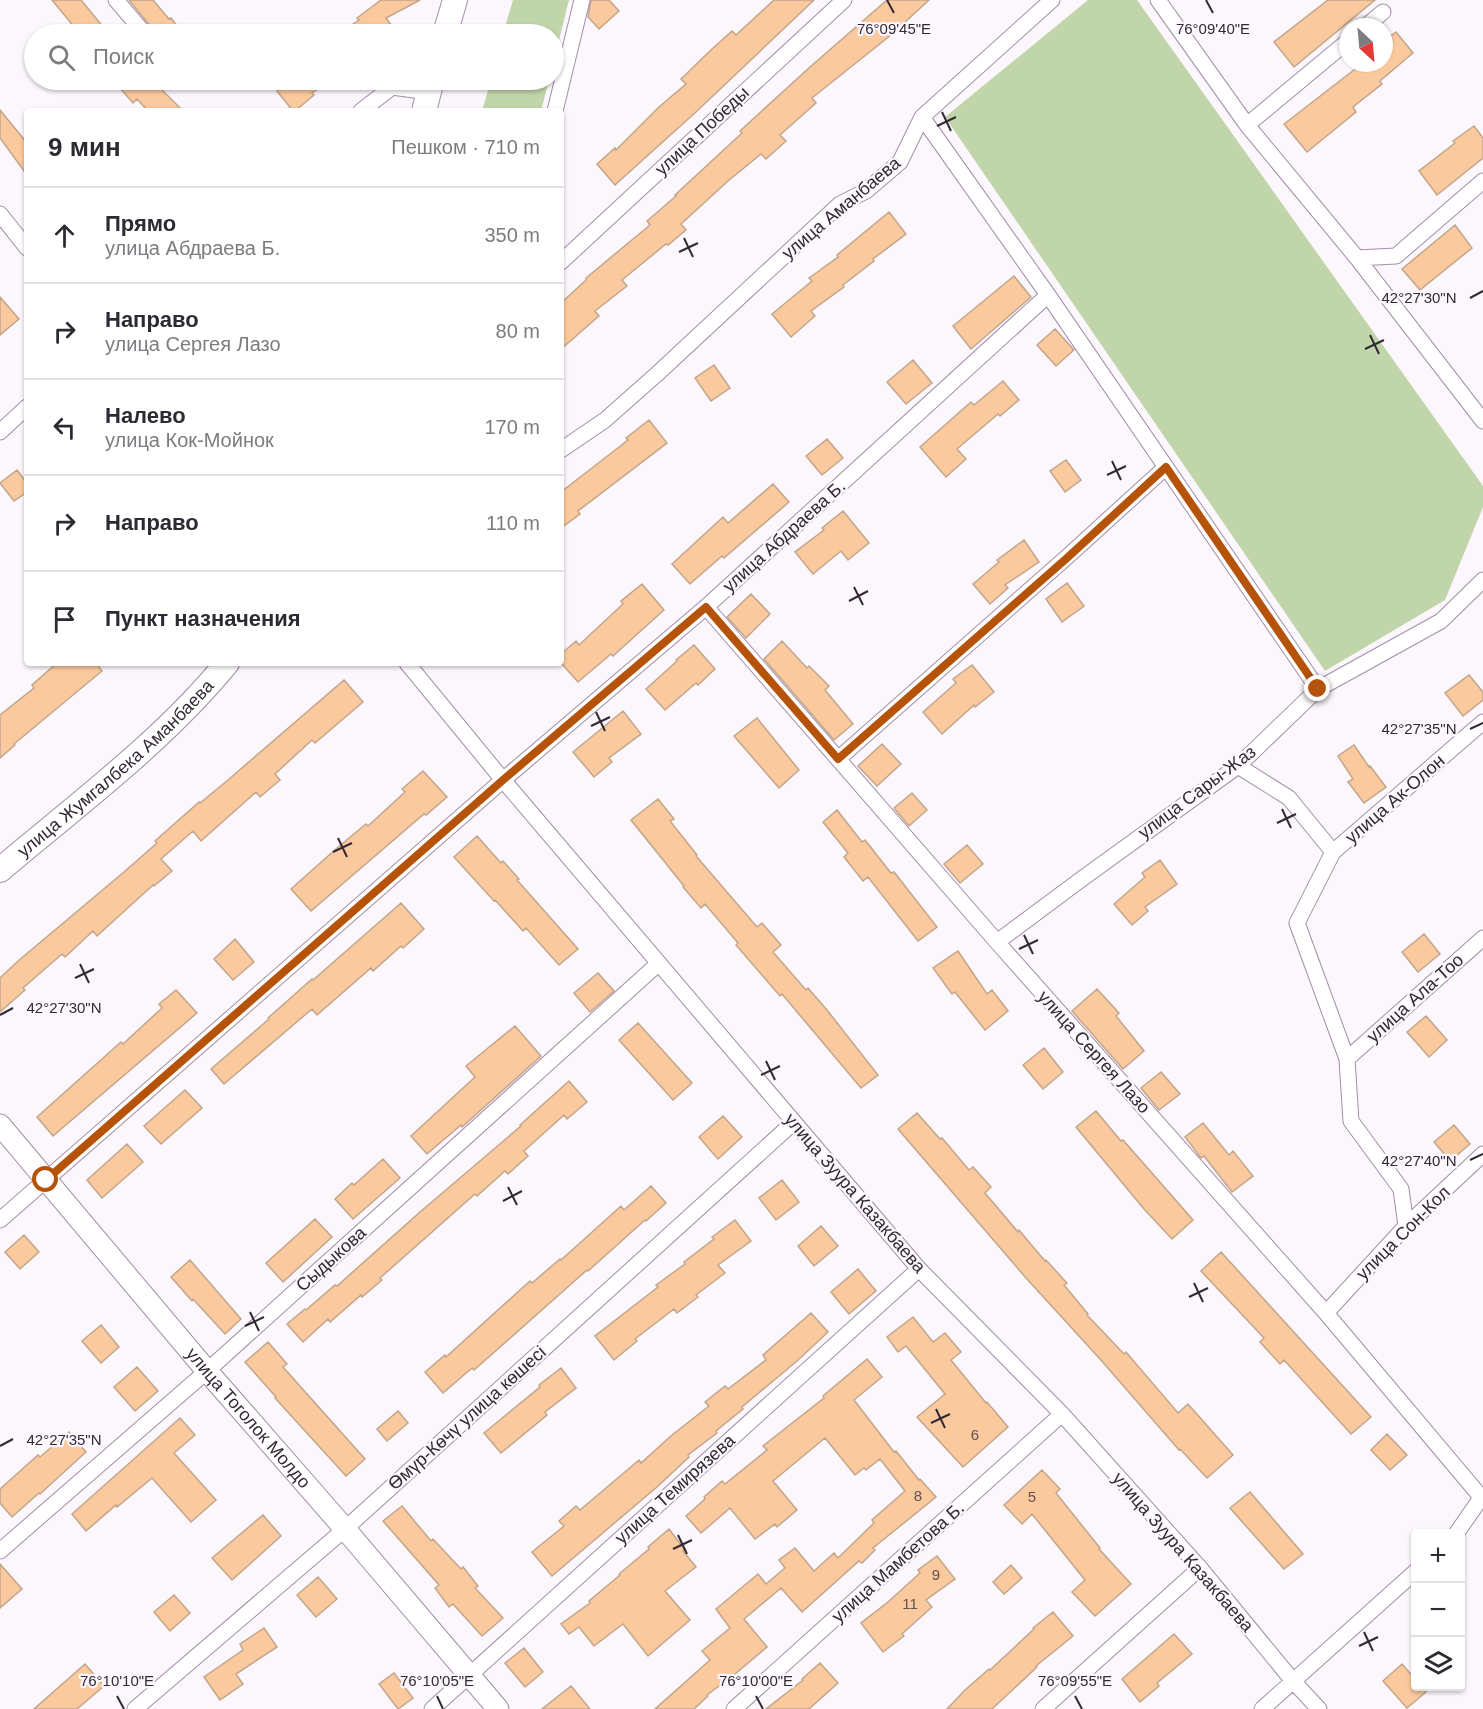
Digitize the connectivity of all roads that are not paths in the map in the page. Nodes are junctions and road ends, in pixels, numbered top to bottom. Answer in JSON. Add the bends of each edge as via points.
{"nodes":[{"id":1,"x":116,"y":0,"type":"edge"},
{"id":2,"x":455,"y":0,"type":"edge"},
{"id":3,"x":582,"y":0,"type":"edge"},
{"id":4,"x":844,"y":0,"type":"edge"},
{"id":5,"x":1052,"y":0,"type":"edge"},
{"id":6,"x":1158,"y":0,"type":"edge"},
{"id":7,"x":1383,"y":12,"type":"dead end"},
{"id":8,"x":1376,"y":18,"type":"edge"},
{"id":9,"x":136,"y":24,"type":"edge"},
{"id":10,"x":448,"y":24,"type":"edge"},
{"id":11,"x":1339,"y":49,"type":"edge"},
{"id":12,"x":564,"y":74,"type":"edge"},
{"id":13,"x":388,"y":90,"type":"edge"},
{"id":14,"x":407,"y":90,"type":"edge"},
{"id":15,"x":560,"y":90,"type":"edge"},
{"id":16,"x":428,"y":94,"type":"edge"},
{"id":17,"x":365,"y":108,"type":"edge"},
{"id":18,"x":556,"y":108,"type":"edge"},
{"id":19,"x":922,"y":117,"type":"junction"},
{"id":20,"x":1247,"y":126,"type":"junction"},
{"id":21,"x":1483,"y":181,"type":"edge"},
{"id":22,"x":0,"y":214,"type":"edge"},
{"id":23,"x":24,"y":244,"type":"edge"},
{"id":24,"x":1357,"y":258,"type":"junction"},
{"id":25,"x":564,"y":259,"type":"edge"},
{"id":26,"x":1048,"y":295,"type":"junction"},
{"id":27,"x":24,"y":410,"type":"edge"},
{"id":28,"x":1483,"y":421,"type":"edge"},
{"id":29,"x":0,"y":432,"type":"edge"},
{"id":30,"x":564,"y":448,"type":"edge"},
{"id":31,"x":1166,"y":467,"type":"junction"},
{"id":32,"x":1483,"y":580,"type":"edge"},
{"id":33,"x":706,"y":607,"type":"junction"},
{"id":34,"x":225,"y":666,"type":"edge"},
{"id":35,"x":409,"y":666,"type":"edge"},
{"id":36,"x":1318,"y":689,"type":"junction"},
{"id":37,"x":1483,"y":722,"type":"edge"},
{"id":38,"x":838,"y":759,"type":"junction"},
{"id":39,"x":1238,"y":766,"type":"junction"},
{"id":40,"x":503,"y":780,"type":"junction"},
{"id":41,"x":1334,"y":852,"type":"junction"},
{"id":42,"x":0,"y":870,"type":"edge"},
{"id":43,"x":1483,"y":938,"type":"edge"},
{"id":44,"x":997,"y":942,"type":"junction"},
{"id":45,"x":659,"y":963,"type":"junction"},
{"id":46,"x":1347,"y":1059,"type":"junction"},
{"id":47,"x":794,"y":1122,"type":"junction"},
{"id":48,"x":0,"y":1125,"type":"edge"},
{"id":49,"x":1483,"y":1154,"type":"edge"},
{"id":50,"x":46,"y":1180,"type":"junction"},
{"id":51,"x":0,"y":1220,"type":"edge"},
{"id":52,"x":1406,"y":1226,"type":"junction"},
{"id":53,"x":919,"y":1269,"type":"junction"},
{"id":54,"x":1326,"y":1313,"type":"junction"},
{"id":55,"x":207,"y":1371,"type":"junction"},
{"id":56,"x":1062,"y":1414,"type":"junction"},
{"id":57,"x":1482,"y":1496,"type":"edge"},
{"id":58,"x":345,"y":1529,"type":"junction"},
{"id":59,"x":1459,"y":1529,"type":"edge"},
{"id":60,"x":0,"y":1551,"type":"edge"},
{"id":61,"x":1200,"y":1568,"type":"junction"},
{"id":62,"x":1411,"y":1575,"type":"edge"},
{"id":63,"x":470,"y":1675,"type":"junction"},
{"id":64,"x":1293,"y":1681,"type":"junction"},
{"id":65,"x":135,"y":1709,"type":"edge"},
{"id":66,"x":432,"y":1709,"type":"edge"},
{"id":67,"x":498,"y":1709,"type":"edge"},
{"id":68,"x":734,"y":1709,"type":"edge"},
{"id":69,"x":1043,"y":1709,"type":"edge"},
{"id":70,"x":1262,"y":1709,"type":"edge"},
{"id":71,"x":1319,"y":1709,"type":"edge"}],
"edges":[{"from":1,"to":9,"type":"street"},
{"from":2,"to":10,"type":"main road"},
{"from":3,"to":12,"type":"street"},
{"from":4,"to":25,"type":"street","name":"улица Победы"},
{"from":5,"to":19,"type":"street","name":"улица Аманбаева"},
{"from":6,"to":20,"type":"street"},
{"from":7,"to":8,"type":"street"},
{"from":11,"to":20,"type":"street"},
{"from":13,"to":17,"type":"street"},
{"from":14,"to":16,"type":"street"},
{"from":15,"to":18,"type":"street"},
{"from":19,"to":26,"type":"street"},
{"from":19,"to":30,"type":"street","name":"улица Аманбаева","via":[[900,162],[866,191],[840,204],[605,420]]},
{"from":20,"to":24,"type":"street"},
{"from":21,"to":24,"type":"street","via":[[1396,256]]},
{"from":22,"to":23,"type":"street"},
{"from":24,"to":28,"type":"street"},
{"from":26,"to":31,"type":"street"},
{"from":26,"to":33,"type":"street","name":"улица Абдраева Б."},
{"from":27,"to":29,"type":"street"},
{"from":31,"to":36,"type":"street"},
{"from":31,"to":38,"type":"street"},
{"from":32,"to":36,"type":"street","name":"улица Сары-Жаз","via":[[1441,621]]},
{"from":33,"to":38,"type":"street","name":"улица Сергея Лазо"},
{"from":33,"to":40,"type":"street","name":"улица Абдраева Б."},
{"from":34,"to":42,"type":"main road","name":"улица Жумгалбека Аманбаева","via":[[145,748]]},
{"from":35,"to":40,"type":"street","name":"улица Зуура Казакбаева"},
{"from":36,"to":39,"type":"street","name":"улица Сары-Жаз"},
{"from":37,"to":41,"type":"street","name":"улица Ак-Олон"},
{"from":38,"to":44,"type":"street","name":"улица Сергея Лазо"},
{"from":39,"to":41,"type":"street","via":[[1289,798]]},
{"from":39,"to":44,"type":"street","name":"улица Сары-Жаз"},
{"from":40,"to":45,"type":"street","name":"улица Зуура Казакбаева"},
{"from":40,"to":50,"type":"street","name":"улица Абдраева Б."},
{"from":41,"to":46,"type":"street","via":[[1297,923]]},
{"from":43,"to":46,"type":"street","name":"улица Ала-Тоо"},
{"from":44,"to":54,"type":"street","name":"улица Сергея Лазо"},
{"from":45,"to":47,"type":"street","name":"улица Зуура Казакбаева"},
{"from":45,"to":55,"type":"street","name":"Сыдыкова"},
{"from":46,"to":52,"type":"street","via":[[1351,1121],[1401,1189]]},
{"from":47,"to":53,"type":"street","name":"улица Зуура Казакбаева"},
{"from":47,"to":58,"type":"street","name":"Өмүр-Көчү улица көшесі"},
{"from":48,"to":50,"type":"street","name":"улица Тоголок Молдо"},
{"from":49,"to":52,"type":"street","name":"улица Сон-Кол"},
{"from":50,"to":51,"type":"street","name":"улица Абдраева Б."},
{"from":50,"to":55,"type":"street","name":"улица Тоголок Молдо"},
{"from":52,"to":54,"type":"street","name":"улица Сон-Кол"},
{"from":53,"to":56,"type":"street","name":"улица Зуура Казакбаева"},
{"from":53,"to":63,"type":"street","name":"улица Темирязева"},
{"from":54,"to":57,"type":"street","name":"улица Сергея Лазо"},
{"from":55,"to":58,"type":"street","name":"улица Тоголок Молдо"},
{"from":55,"to":60,"type":"street","name":"Сыдыкова"},
{"from":56,"to":61,"type":"street","name":"улица Зуура Казакбаева"},
{"from":56,"to":68,"type":"street","name":"улица Мамбетова Б."},
{"from":57,"to":59,"type":"street"},
{"from":58,"to":63,"type":"street","name":"улица Тоголок Молдо"},
{"from":58,"to":65,"type":"street","name":"Өмүр-Көчү улица көшесі"},
{"from":61,"to":64,"type":"street","name":"улица Зуура Казакбаева"},
{"from":61,"to":69,"type":"street"},
{"from":62,"to":64,"type":"street"},
{"from":63,"to":66,"type":"street","name":"улица Темирязева"},
{"from":63,"to":67,"type":"street","name":"улица Тоголок Молдо"},
{"from":64,"to":70,"type":"street"},
{"from":64,"to":71,"type":"street","name":"улица Зуура Казакбаева"}]}
